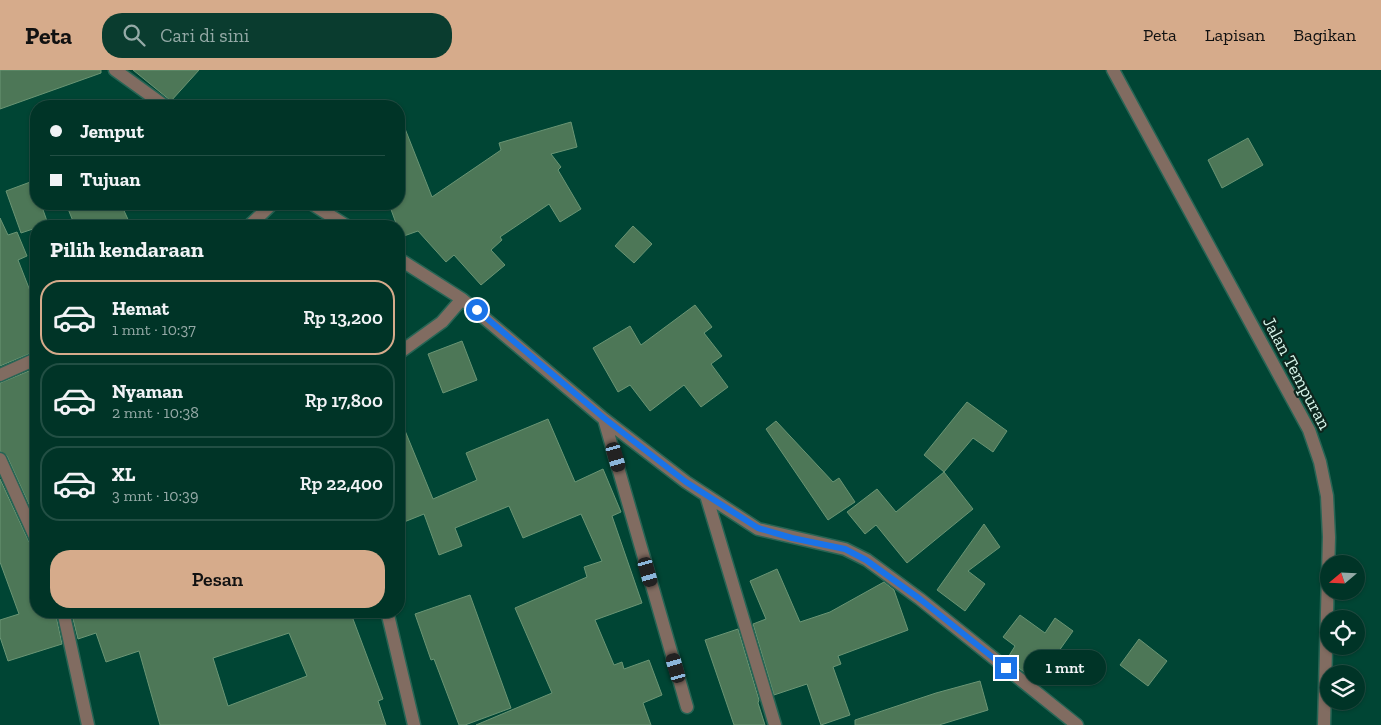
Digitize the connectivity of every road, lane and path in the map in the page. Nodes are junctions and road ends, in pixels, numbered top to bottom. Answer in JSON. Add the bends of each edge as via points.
{"nodes":[{"id":1,"x":115,"y":70,"type":"edge"},
{"id":2,"x":1113,"y":70,"type":"edge"},
{"id":3,"x":157,"y":100,"type":"edge"},
{"id":4,"x":266,"y":210,"type":"edge"},
{"id":5,"x":322,"y":210,"type":"edge"},
{"id":6,"x":255,"y":220,"type":"edge"},
{"id":7,"x":338,"y":220,"type":"edge"},
{"id":8,"x":405,"y":262,"type":"edge"},
{"id":9,"x":462,"y":298,"type":"junction"},
{"id":10,"x":405,"y":349,"type":"edge"},
{"id":11,"x":30,"y":362,"type":"edge"},
{"id":12,"x":0,"y":375,"type":"edge"},
{"id":13,"x":604,"y":418,"type":"junction"},
{"id":14,"x":0,"y":459,"type":"edge"},
{"id":15,"x":706,"y":495,"type":"junction"},
{"id":16,"x":30,"y":522,"type":"edge"},
{"id":17,"x":65,"y":618,"type":"edge"},
{"id":18,"x":389,"y":618,"type":"edge"},
{"id":19,"x":687,"y":707,"type":"dead end"},
{"id":20,"x":88,"y":725,"type":"edge"},
{"id":21,"x":414,"y":725,"type":"edge"},
{"id":22,"x":775,"y":725,"type":"edge"},
{"id":23,"x":1078,"y":725,"type":"edge"},
{"id":24,"x":1324,"y":725,"type":"edge"}],
"edges":[{"from":1,"to":3,"type":"street"},
{"from":2,"to":24,"type":"street","name":"Jalan Tempuran","via":[[1309,430],[1320,462],[1327,496],[1329,537]]},
{"from":4,"to":6,"type":"street"},
{"from":5,"to":7,"type":"street"},
{"from":8,"to":9,"type":"street"},
{"from":9,"to":10,"type":"street","via":[[442,322]]},
{"from":9,"to":13,"type":"street"},
{"from":11,"to":12,"type":"street"},
{"from":13,"to":15,"type":"street"},
{"from":13,"to":19,"type":"street"},
{"from":14,"to":16,"type":"street"},
{"from":15,"to":22,"type":"street"},
{"from":15,"to":23,"type":"street","via":[[758,528],[845,549],[866,560]]},
{"from":17,"to":20,"type":"street"},
{"from":18,"to":21,"type":"street"}]}
